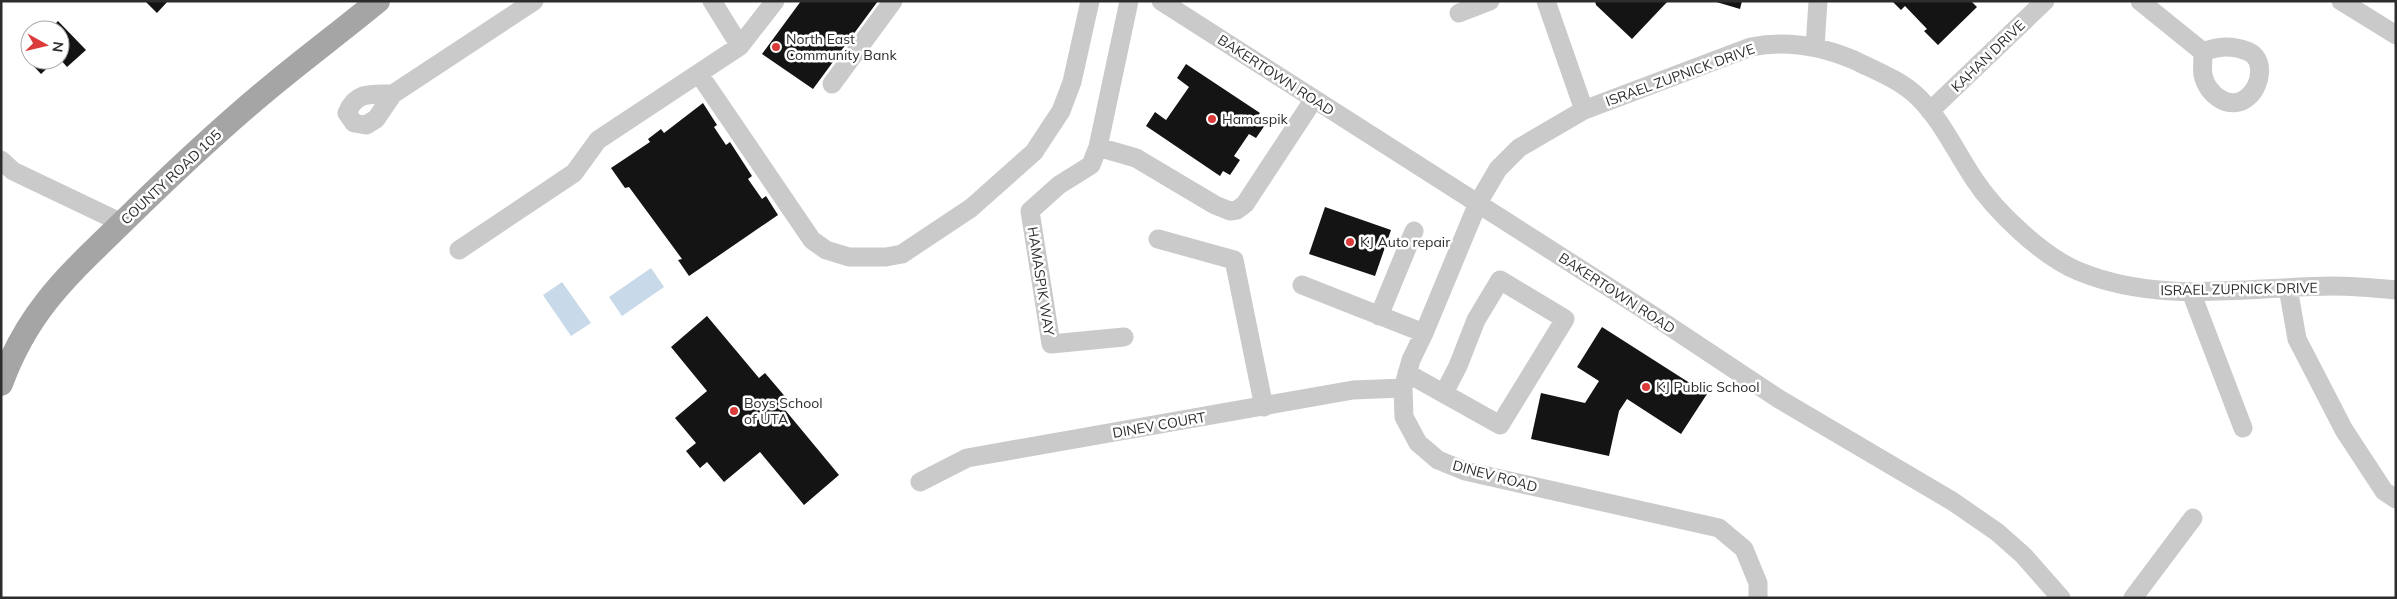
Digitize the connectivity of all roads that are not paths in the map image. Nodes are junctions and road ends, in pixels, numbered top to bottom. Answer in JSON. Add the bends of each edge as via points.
{"nodes":[{"id":1,"x":378,"y":1,"type":"edge"},
{"id":2,"x":534,"y":1,"type":"edge"},
{"id":3,"x":712,"y":1,"type":"edge"},
{"id":4,"x":775,"y":1,"type":"edge"},
{"id":5,"x":893,"y":1,"type":"edge"},
{"id":6,"x":1090,"y":1,"type":"edge"},
{"id":7,"x":1129,"y":1,"type":"edge"},
{"id":8,"x":1162,"y":1,"type":"edge"},
{"id":9,"x":1490,"y":1,"type":"edge"},
{"id":10,"x":1546,"y":1,"type":"edge"},
{"id":11,"x":1818,"y":1,"type":"edge"},
{"id":12,"x":2045,"y":1,"type":"edge"},
{"id":13,"x":2140,"y":1,"type":"edge"},
{"id":14,"x":2341,"y":1,"type":"edge"},
{"id":15,"x":1459,"y":13,"type":"dead end"},
{"id":16,"x":2396,"y":35,"type":"edge"},
{"id":17,"x":740,"y":46,"type":"junction"},
{"id":18,"x":1815,"y":47,"type":"junction"},
{"id":19,"x":2203,"y":52,"type":"dead end"},
{"id":20,"x":699,"y":74,"type":"junction"},
{"id":21,"x":832,"y":84,"type":"dead end"},
{"id":22,"x":393,"y":94,"type":"dead end"},
{"id":23,"x":1314,"y":99,"type":"junction"},
{"id":24,"x":1584,"y":110,"type":"junction"},
{"id":25,"x":1930,"y":111,"type":"junction"},
{"id":26,"x":1098,"y":147,"type":"junction"},
{"id":27,"x":1,"y":160,"type":"edge"},
{"id":28,"x":1478,"y":203,"type":"junction"},
{"id":29,"x":122,"y":223,"type":"junction"},
{"id":30,"x":1414,"y":230,"type":"dead end"},
{"id":31,"x":1158,"y":239,"type":"dead end"},
{"id":32,"x":459,"y":250,"type":"dead end"},
{"id":33,"x":1302,"y":285,"type":"dead end"},
{"id":34,"x":2288,"y":288,"type":"junction"},
{"id":35,"x":2396,"y":290,"type":"edge"},
{"id":36,"x":2191,"y":292,"type":"junction"},
{"id":37,"x":1379,"y":316,"type":"junction"},
{"id":38,"x":1424,"y":333,"type":"junction"},
{"id":39,"x":1124,"y":337,"type":"dead end"},
{"id":40,"x":1405,"y":381,"type":"junction"},
{"id":41,"x":1,"y":384,"type":"edge"},
{"id":42,"x":1444,"y":393,"type":"junction"},
{"id":43,"x":1264,"y":407,"type":"junction"},
{"id":44,"x":2243,"y":428,"type":"dead end"},
{"id":45,"x":920,"y":482,"type":"dead end"},
{"id":46,"x":2396,"y":499,"type":"edge"},
{"id":47,"x":2193,"y":518,"type":"dead end"},
{"id":48,"x":1758,"y":598,"type":"edge"},
{"id":49,"x":2061,"y":598,"type":"edge"},
{"id":50,"x":2133,"y":598,"type":"edge"}],
"edges":[{"from":1,"to":29,"type":"main road","name":"COUNTY ROAD 105","via":[[208,140]]},
{"from":2,"to":22,"type":"street"},
{"from":3,"to":17,"type":"street"},
{"from":4,"to":17,"type":"street"},
{"from":5,"to":21,"type":"street"},
{"from":6,"to":20,"type":"street","via":[[1072,82],[1061,111],[1034,152],[971,208],[902,254],[849,257],[826,250],[812,240]]},
{"from":7,"to":26,"type":"street","name":"HAMASPIK WAY"},
{"from":8,"to":23,"type":"street","name":"BAKERTOWN ROAD"},
{"from":9,"to":15,"type":"street"},
{"from":10,"to":24,"type":"street"},
{"from":11,"to":18,"type":"street"},
{"from":12,"to":25,"type":"street","name":"KAHAN DRIVE"},
{"from":13,"to":19,"type":"street"},
{"from":14,"to":16,"type":"street"},
{"from":17,"to":20,"type":"street"},
{"from":18,"to":24,"type":"street","name":"ISRAEL ZUPNICK DRIVE","via":[[1770,43],[1751,47]]},
{"from":18,"to":25,"type":"street","name":"ISRAEL ZUPNICK DRIVE","via":[[1893,78]]},
{"from":20,"to":32,"type":"street","via":[[598,140],[574,173]]},
{"from":23,"to":26,"type":"street","via":[[1245,204],[1230,212],[1136,158]]},
{"from":23,"to":28,"type":"street","name":"BAKERTOWN ROAD"},
{"from":24,"to":28,"type":"street","name":"ISRAEL ZUPNICK DRIVE","via":[[1519,148],[1498,169]]},
{"from":25,"to":36,"type":"street","name":"ISRAEL ZUPNICK DRIVE","via":[[1975,181],[2036,246],[2074,270],[2105,282],[2145,290]]},
{"from":26,"to":39,"type":"street","name":"HAMASPIK WAY","via":[[1091,165],[1059,185],[1030,211],[1051,344]]},
{"from":27,"to":29,"type":"street","via":[[13,171]]},
{"from":28,"to":38,"type":"street","name":"DINEV ROAD"},
{"from":28,"to":49,"type":"street","name":"BAKERTOWN ROAD","via":[[1779,399],[1952,501],[2016,549]]},
{"from":29,"to":41,"type":"main road","name":"COUNTY ROAD 105","via":[[55,288],[30,322]]},
{"from":30,"to":37,"type":"street"},
{"from":31,"to":43,"type":"street","via":[[1234,260]]},
{"from":33,"to":37,"type":"street"},
{"from":34,"to":35,"type":"street","name":"ISRAEL ZUPNICK DRIVE","via":[[2333,286]]},
{"from":34,"to":36,"type":"street","name":"ISRAEL ZUPNICK DRIVE"},
{"from":34,"to":46,"type":"street","via":[[2298,339],[2344,430],[2384,491]]},
{"from":36,"to":44,"type":"street"},
{"from":37,"to":38,"type":"street"},
{"from":38,"to":40,"type":"street","name":"DINEV ROAD"},
{"from":40,"to":42,"type":"street"},
{"from":40,"to":43,"type":"street","name":"DINEV COURT"},
{"from":40,"to":48,"type":"street","name":"DINEV ROAD","via":[[1404,417],[1418,443],[1438,460],[1465,471],[1719,528],[1744,550],[1758,582]]},
{"from":42,"to":42,"type":"street","via":[[1500,425],[1565,320],[1500,280],[1476,320]]},
{"from":43,"to":45,"type":"street","name":"DINEV COURT","via":[[967,458]]},
{"from":47,"to":50,"type":"street"}]}
